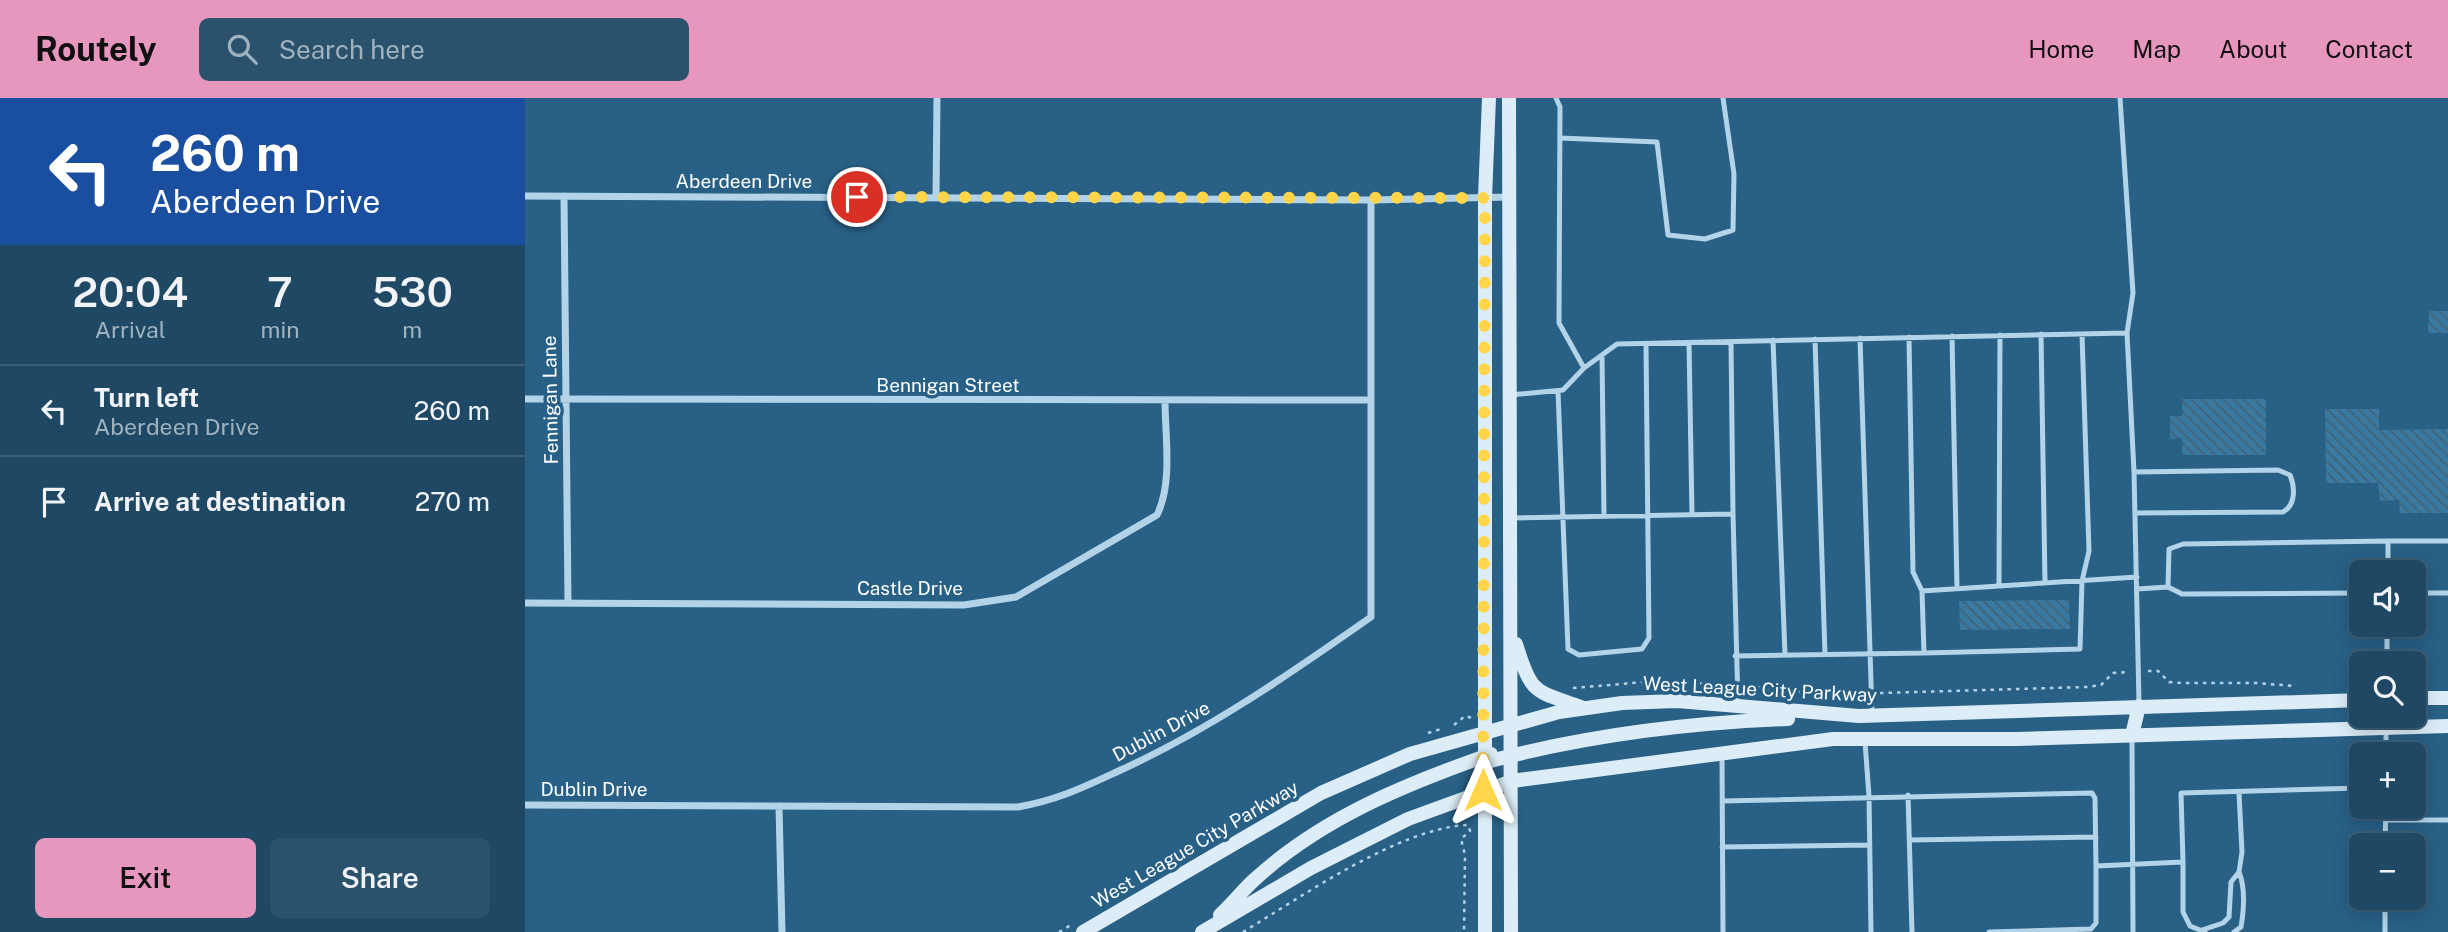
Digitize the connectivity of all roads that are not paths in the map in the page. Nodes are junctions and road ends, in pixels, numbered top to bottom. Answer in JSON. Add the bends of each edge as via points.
{"nodes":[{"id":1,"x":937,"y":98,"type":"edge"},
{"id":2,"x":1489,"y":98,"type":"edge"},
{"id":3,"x":1509,"y":98,"type":"edge"},
{"id":4,"x":1556,"y":98,"type":"edge"},
{"id":5,"x":1723,"y":98,"type":"edge"},
{"id":6,"x":2120,"y":98,"type":"edge"},
{"id":7,"x":1560,"y":138,"type":"junction"},
{"id":8,"x":525,"y":196,"type":"edge"},
{"id":9,"x":564,"y":196,"type":"junction"},
{"id":10,"x":936,"y":197,"type":"junction"},
{"id":11,"x":1509,"y":197,"type":"junction"},
{"id":12,"x":1485,"y":198,"type":"junction"},
{"id":13,"x":1371,"y":200,"type":"junction"},
{"id":14,"x":2127,"y":333,"type":"junction"},
{"id":15,"x":2041,"y":334,"type":"junction"},
{"id":16,"x":2083,"y":334,"type":"junction"},
{"id":17,"x":2000,"y":335,"type":"junction"},
{"id":18,"x":1952,"y":336,"type":"junction"},
{"id":19,"x":1909,"y":337,"type":"junction"},
{"id":20,"x":1860,"y":338,"type":"junction"},
{"id":21,"x":1815,"y":339,"type":"junction"},
{"id":22,"x":1773,"y":341,"type":"junction"},
{"id":23,"x":1731,"y":342,"type":"junction"},
{"id":24,"x":1689,"y":343,"type":"junction"},
{"id":25,"x":1646,"y":344,"type":"junction"},
{"id":26,"x":1602,"y":355,"type":"junction"},
{"id":27,"x":1584,"y":368,"type":"junction"},
{"id":28,"x":1558,"y":391,"type":"junction"},
{"id":29,"x":1510,"y":395,"type":"junction"},
{"id":30,"x":525,"y":399,"type":"edge"},
{"id":31,"x":566,"y":399,"type":"junction"},
{"id":32,"x":1371,"y":400,"type":"junction"},
{"id":33,"x":1165,"y":401,"type":"junction"},
{"id":34,"x":2134,"y":472,"type":"junction"},
{"id":35,"x":2135,"y":513,"type":"junction"},
{"id":36,"x":1733,"y":514,"type":"junction"},
{"id":37,"x":1692,"y":515,"type":"junction"},
{"id":38,"x":1604,"y":516,"type":"junction"},
{"id":39,"x":1649,"y":516,"type":"junction"},
{"id":40,"x":1562,"y":517,"type":"junction"},
{"id":41,"x":1510,"y":518,"type":"junction"},
{"id":42,"x":2388,"y":541,"type":"junction"},
{"id":43,"x":2448,"y":541,"type":"edge"},
{"id":44,"x":2388,"y":560,"type":"edge"},
{"id":45,"x":2137,"y":577,"type":"junction"},
{"id":46,"x":2082,"y":581,"type":"junction"},
{"id":47,"x":2045,"y":583,"type":"junction"},
{"id":48,"x":1999,"y":586,"type":"junction"},
{"id":49,"x":2168,"y":587,"type":"junction"},
{"id":50,"x":1957,"y":588,"type":"junction"},
{"id":51,"x":2137,"y":589,"type":"junction"},
{"id":52,"x":1922,"y":591,"type":"junction"},
{"id":53,"x":2349,"y":593,"type":"edge"},
{"id":54,"x":2426,"y":593,"type":"edge"},
{"id":55,"x":2448,"y":593,"type":"edge"},
{"id":56,"x":525,"y":603,"type":"edge"},
{"id":57,"x":568,"y":603,"type":"junction"},
{"id":58,"x":1511,"y":626,"type":"junction"},
{"id":59,"x":1924,"y":653,"type":"junction"},
{"id":60,"x":1870,"y":654,"type":"junction"},
{"id":61,"x":1785,"y":655,"type":"junction"},
{"id":62,"x":1825,"y":655,"type":"junction"},
{"id":63,"x":1735,"y":656,"type":"junction"},
{"id":64,"x":2426,"y":698,"type":"edge"},
{"id":65,"x":2448,"y":698,"type":"edge"},
{"id":66,"x":2349,"y":700,"type":"edge"},
{"id":67,"x":2140,"y":706,"type":"junction"},
{"id":68,"x":1738,"y":707,"type":"junction"},
{"id":69,"x":1585,"y":708,"type":"junction"},
{"id":70,"x":1866,"y":716,"type":"junction"},
{"id":71,"x":1511,"y":723,"type":"junction"},
{"id":72,"x":2349,"y":723,"type":"edge"},
{"id":73,"x":2426,"y":724,"type":"edge"},
{"id":74,"x":2448,"y":726,"type":"edge"},
{"id":75,"x":1483,"y":732,"type":"junction"},
{"id":76,"x":2132,"y":735,"type":"junction"},
{"id":77,"x":1864,"y":738,"type":"junction"},
{"id":78,"x":1512,"y":751,"type":"junction"},
{"id":79,"x":1722,"y":754,"type":"junction"},
{"id":80,"x":1483,"y":760,"type":"junction"},
{"id":81,"x":1512,"y":781,"type":"junction"},
{"id":82,"x":2349,"y":788,"type":"edge"},
{"id":83,"x":1483,"y":790,"type":"junction"},
{"id":84,"x":2239,"y":793,"type":"junction"},
{"id":85,"x":1908,"y":795,"type":"junction"},
{"id":86,"x":1869,"y":796,"type":"junction"},
{"id":87,"x":1722,"y":801,"type":"junction"},
{"id":88,"x":525,"y":805,"type":"edge"},
{"id":89,"x":779,"y":806,"type":"junction"},
{"id":90,"x":2386,"y":820,"type":"joint"},
{"id":91,"x":2448,"y":820,"type":"edge"},
{"id":92,"x":2385,"y":833,"type":"edge"},
{"id":93,"x":2096,"y":837,"type":"junction"},
{"id":94,"x":1910,"y":840,"type":"junction"},
{"id":95,"x":1870,"y":845,"type":"junction"},
{"id":96,"x":1722,"y":847,"type":"junction"},
{"id":97,"x":2183,"y":862,"type":"junction"},
{"id":98,"x":2133,"y":864,"type":"junction"},
{"id":99,"x":2096,"y":866,"type":"junction"},
{"id":100,"x":2239,"y":872,"type":"junction"},
{"id":101,"x":2385,"y":910,"type":"edge"},
{"id":102,"x":2203,"y":931,"type":"edge"},
{"id":103,"x":782,"y":932,"type":"edge"},
{"id":104,"x":1083,"y":932,"type":"edge"},
{"id":105,"x":1201,"y":932,"type":"edge"},
{"id":106,"x":1485,"y":932,"type":"edge"},
{"id":107,"x":1511,"y":932,"type":"edge"},
{"id":108,"x":1723,"y":932,"type":"edge"},
{"id":109,"x":1871,"y":932,"type":"edge"},
{"id":110,"x":1912,"y":932,"type":"edge"},
{"id":111,"x":1989,"y":932,"type":"edge"},
{"id":112,"x":2133,"y":932,"type":"edge"},
{"id":113,"x":2234,"y":932,"type":"edge"},
{"id":114,"x":2385,"y":932,"type":"edge"}],
"edges":[{"from":1,"to":10,"type":"street"},
{"from":2,"to":12,"type":"main road"},
{"from":3,"to":11,"type":"main road"},
{"from":4,"to":7,"type":"lane"},
{"from":5,"to":7,"type":"lane","via":[[1734,174],[1733,230],[1705,239],[1668,235],[1657,142]]},
{"from":6,"to":14,"type":"lane","via":[[2133,293]]},
{"from":7,"to":27,"type":"lane","via":[[1559,323]]},
{"from":8,"to":9,"type":"street","name":"Aberdeen Drive"},
{"from":9,"to":10,"type":"street","name":"Aberdeen Drive"},
{"from":9,"to":31,"type":"street","name":"Fennigan Lane"},
{"from":10,"to":13,"type":"street","name":"Aberdeen Drive"},
{"from":11,"to":12,"type":"street","name":"Aberdeen Drive"},
{"from":11,"to":29,"type":"main road"},
{"from":12,"to":13,"type":"street","name":"Aberdeen Drive"},
{"from":12,"to":75,"type":"main road"},
{"from":13,"to":32,"type":"street","name":"Dublin Drive"},
{"from":14,"to":16,"type":"lane"},
{"from":14,"to":34,"type":"lane"},
{"from":15,"to":16,"type":"lane"},
{"from":15,"to":17,"type":"lane"},
{"from":15,"to":47,"type":"lane"},
{"from":16,"to":46,"type":"lane","via":[[2089,551]]},
{"from":17,"to":18,"type":"lane"},
{"from":17,"to":48,"type":"lane"},
{"from":18,"to":19,"type":"lane"},
{"from":18,"to":50,"type":"lane"},
{"from":19,"to":20,"type":"lane"},
{"from":19,"to":52,"type":"lane","via":[[1913,572]]},
{"from":20,"to":21,"type":"lane"},
{"from":20,"to":60,"type":"lane"},
{"from":21,"to":22,"type":"lane"},
{"from":21,"to":62,"type":"lane"},
{"from":22,"to":23,"type":"lane"},
{"from":22,"to":61,"type":"lane"},
{"from":23,"to":24,"type":"lane"},
{"from":23,"to":36,"type":"lane"},
{"from":24,"to":25,"type":"lane"},
{"from":24,"to":37,"type":"lane"},
{"from":25,"to":26,"type":"lane","via":[[1617,344]]},
{"from":25,"to":39,"type":"lane"},
{"from":26,"to":27,"type":"lane"},
{"from":26,"to":38,"type":"lane"},
{"from":27,"to":28,"type":"lane"},
{"from":28,"to":29,"type":"lane"},
{"from":28,"to":40,"type":"lane"},
{"from":29,"to":41,"type":"main road"},
{"from":30,"to":31,"type":"street","name":"Bennigan Street"},
{"from":31,"to":33,"type":"street","name":"Bennigan Street"},
{"from":31,"to":57,"type":"street","name":"Fennigan Lane"},
{"from":32,"to":33,"type":"street","name":"Bennigan Street"},
{"from":32,"to":89,"type":"street","name":"Dublin Drive","via":[[1371,617],[1301,667],[1184,741],[1054,801],[1018,807]]},
{"from":33,"to":57,"type":"street","name":"Castle Drive","via":[[1165,486],[1157,515],[1016,597],[964,605]]},
{"from":34,"to":35,"type":"lane"},
{"from":34,"to":35,"type":"lane","via":[[2279,470],[2290,475],[2293,500],[2283,512]]},
{"from":35,"to":45,"type":"lane"},
{"from":36,"to":37,"type":"lane"},
{"from":36,"to":63,"type":"lane"},
{"from":37,"to":39,"type":"lane"},
{"from":38,"to":39,"type":"lane"},
{"from":38,"to":40,"type":"lane"},
{"from":39,"to":40,"type":"lane","via":[[1648,643],[1642,649],[1579,655],[1566,643]]},
{"from":40,"to":41,"type":"lane"},
{"from":41,"to":58,"type":"main road"},
{"from":42,"to":43,"type":"lane"},
{"from":42,"to":44,"type":"lane"},
{"from":42,"to":49,"type":"lane","via":[[2183,544],[2169,550]]},
{"from":45,"to":46,"type":"lane"},
{"from":45,"to":51,"type":"lane"},
{"from":46,"to":47,"type":"lane"},
{"from":46,"to":59,"type":"lane","via":[[2080,649]]},
{"from":47,"to":48,"type":"lane"},
{"from":48,"to":50,"type":"lane"},
{"from":49,"to":51,"type":"lane"},
{"from":49,"to":53,"type":"lane","via":[[2182,594]]},
{"from":50,"to":52,"type":"lane"},
{"from":51,"to":67,"type":"lane"},
{"from":52,"to":59,"type":"lane"},
{"from":54,"to":55,"type":"lane"},
{"from":56,"to":57,"type":"street","name":"Castle Drive"},
{"from":58,"to":69,"type":"main road","via":[[1529,682],[1542,694]]},
{"from":58,"to":71,"type":"main road"},
{"from":59,"to":60,"type":"lane"},
{"from":60,"to":62,"type":"lane"},
{"from":60,"to":70,"type":"lane"},
{"from":61,"to":62,"type":"lane"},
{"from":61,"to":63,"type":"lane"},
{"from":63,"to":68,"type":"lane"},
{"from":64,"to":65,"type":"main road"},
{"from":66,"to":67,"type":"main road","name":"West League City Parkway"},
{"from":67,"to":70,"type":"main road","name":"West League City Parkway"},
{"from":67,"to":76,"type":"main road"},
{"from":68,"to":69,"type":"main road","name":"West League City Parkway","via":[[1677,701]]},
{"from":68,"to":70,"type":"main road","name":"West League City Parkway"},
{"from":69,"to":71,"type":"main road","name":"West League City Parkway"},
{"from":70,"to":78,"type":"main road","via":[[1749,720]]},
{"from":71,"to":75,"type":"main road","name":"West League City Parkway"},
{"from":71,"to":78,"type":"main road"},
{"from":72,"to":76,"type":"main road"},
{"from":73,"to":74,"type":"main road"},
{"from":75,"to":80,"type":"main road"},
{"from":75,"to":104,"type":"main road","name":"West League City Parkway","via":[[1410,754],[1321,793]]},
{"from":76,"to":77,"type":"main road"},
{"from":76,"to":98,"type":"lane"},
{"from":77,"to":79,"type":"main road"},
{"from":77,"to":86,"type":"lane"},
{"from":78,"to":80,"type":"main road"},
{"from":78,"to":81,"type":"main road"},
{"from":79,"to":81,"type":"main road"},
{"from":79,"to":87,"type":"lane"},
{"from":80,"to":83,"type":"main road"},
{"from":80,"to":105,"type":"main road","via":[[1392,792],[1329,824],[1254,880]]},
{"from":81,"to":83,"type":"main road"},
{"from":81,"to":107,"type":"main road"},
{"from":82,"to":84,"type":"lane"},
{"from":83,"to":105,"type":"main road","via":[[1408,819]]},
{"from":83,"to":106,"type":"main road"},
{"from":84,"to":97,"type":"lane","via":[[2181,793]]},
{"from":84,"to":100,"type":"lane"},
{"from":85,"to":86,"type":"lane"},
{"from":85,"to":93,"type":"lane","via":[[2092,793]]},
{"from":85,"to":94,"type":"lane"},
{"from":86,"to":87,"type":"lane"},
{"from":86,"to":95,"type":"lane"},
{"from":87,"to":96,"type":"lane"},
{"from":88,"to":89,"type":"street","name":"Dublin Drive"},
{"from":89,"to":103,"type":"street"},
{"from":90,"to":91,"type":"lane"},
{"from":90,"to":92,"type":"lane"},
{"from":93,"to":94,"type":"lane"},
{"from":93,"to":99,"type":"lane"},
{"from":94,"to":110,"type":"lane"},
{"from":95,"to":96,"type":"lane"},
{"from":95,"to":109,"type":"lane"},
{"from":96,"to":108,"type":"lane"},
{"from":97,"to":98,"type":"lane"},
{"from":97,"to":102,"type":"lane","via":[[2183,912],[2190,926]]},
{"from":98,"to":99,"type":"lane"},
{"from":98,"to":112,"type":"lane"},
{"from":99,"to":111,"type":"lane","via":[[2096,923],[2091,929]]},
{"from":100,"to":102,"type":"lane","via":[[2231,882],[2229,917]]},
{"from":100,"to":113,"type":"lane","via":[[2244,911],[2241,927]]},
{"from":101,"to":114,"type":"lane"}]}
